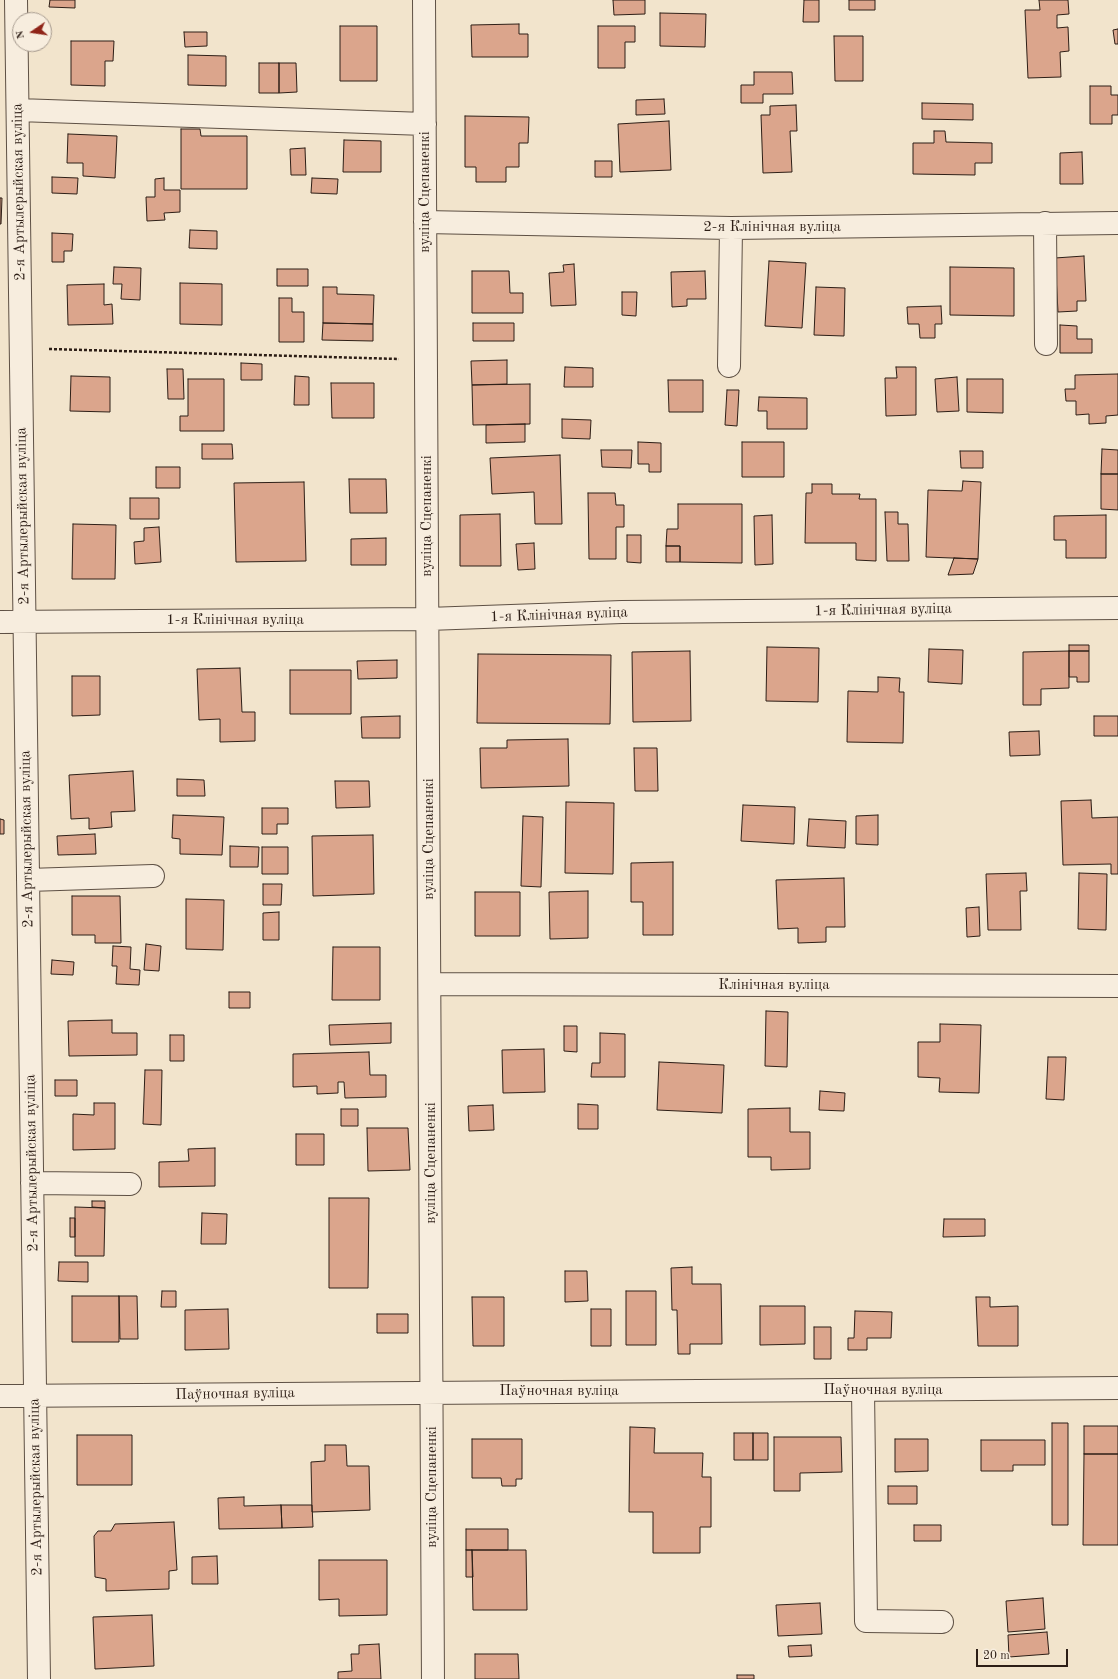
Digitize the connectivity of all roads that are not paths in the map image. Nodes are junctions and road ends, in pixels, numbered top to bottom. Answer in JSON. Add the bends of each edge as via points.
{"nodes":[{"id":1,"x":16,"y":0,"type":"edge"},
{"id":2,"x":424,"y":0,"type":"edge"},
{"id":3,"x":18,"y":110,"type":"junction"},
{"id":4,"x":425,"y":124,"type":"junction"},
{"id":5,"x":425,"y":222,"type":"junction"},
{"id":6,"x":1118,"y":222,"type":"edge"},
{"id":7,"x":1045,"y":223,"type":"junction"},
{"id":8,"x":731,"y":228,"type":"junction"},
{"id":9,"x":10,"y":238,"type":"edge"},
{"id":10,"x":1046,"y":344,"type":"dead end"},
{"id":11,"x":729,"y":366,"type":"dead end"},
{"id":12,"x":1118,"y":608,"type":"edge"},
{"id":13,"x":428,"y":619,"type":"junction"},
{"id":14,"x":0,"y":622,"type":"edge"},
{"id":15,"x":24,"y":622,"type":"junction"},
{"id":16,"x":153,"y":876,"type":"dead end"},
{"id":17,"x":28,"y":880,"type":"junction"},
{"id":18,"x":430,"y":984,"type":"junction"},
{"id":19,"x":1118,"y":986,"type":"edge"},
{"id":20,"x":32,"y":1183,"type":"junction"},
{"id":21,"x":130,"y":1184,"type":"dead end"},
{"id":22,"x":1118,"y":1388,"type":"edge"},
{"id":23,"x":863,"y":1390,"type":"junction"},
{"id":24,"x":432,"y":1392,"type":"junction"},
{"id":25,"x":0,"y":1396,"type":"edge"},
{"id":26,"x":35,"y":1396,"type":"junction"},
{"id":27,"x":942,"y":1622,"type":"dead end"},
{"id":28,"x":38,"y":1679,"type":"edge"},
{"id":29,"x":433,"y":1679,"type":"edge"}],
"edges":[{"from":1,"to":3,"type":"street","name":"2-я Артылерыйская вуліца"},
{"from":2,"to":4,"type":"street","name":"вуліца Сцепаненкі"},
{"from":3,"to":4,"type":"street"},
{"from":3,"to":9,"type":"street","name":"2-я Артылерыйская вуліца"},
{"from":4,"to":5,"type":"street","name":"вуліца Сцепаненкі"},
{"from":5,"to":8,"type":"street","name":"2-я Клінічная вуліца"},
{"from":5,"to":13,"type":"street","name":"вуліца Сцепаненкі"},
{"from":6,"to":7,"type":"street","name":"2-я Клінічная вуліца"},
{"from":7,"to":8,"type":"street","name":"2-я Клінічная вуліца"},
{"from":7,"to":10,"type":"street"},
{"from":8,"to":11,"type":"street"},
{"from":9,"to":15,"type":"street","name":"2-я Артылерыйская вуліца","via":[[21,348]]},
{"from":12,"to":13,"type":"street","name":"1-я Клінічная вуліца","via":[[622,612]]},
{"from":13,"to":15,"type":"street","name":"1-я Клінічная вуліца"},
{"from":13,"to":18,"type":"street","name":"вуліца Сцепаненкі"},
{"from":14,"to":15,"type":"street","name":"1-я Клінічная вуліца"},
{"from":15,"to":17,"type":"street","name":"2-я Артылерыйская вуліца"},
{"from":16,"to":17,"type":"street"},
{"from":17,"to":20,"type":"street","name":"2-я Артылерыйская вуліца"},
{"from":18,"to":19,"type":"street","name":"Клінічная вуліца"},
{"from":18,"to":24,"type":"street","name":"вуліца Сцепаненкі"},
{"from":20,"to":21,"type":"street"},
{"from":20,"to":26,"type":"street","name":"2-я Артылерыйская вуліца"},
{"from":22,"to":23,"type":"street","name":"Паўночная вуліца"},
{"from":23,"to":24,"type":"street","name":"Паўночная вуліца"},
{"from":23,"to":27,"type":"street","via":[[866,1621]]},
{"from":24,"to":26,"type":"street","name":"Паўночная вуліца"},
{"from":24,"to":29,"type":"street","name":"вуліца Сцепаненкі"},
{"from":25,"to":26,"type":"street","name":"Паўночная вуліца"},
{"from":26,"to":28,"type":"street","name":"2-я Артылерыйская вуліца"}]}
